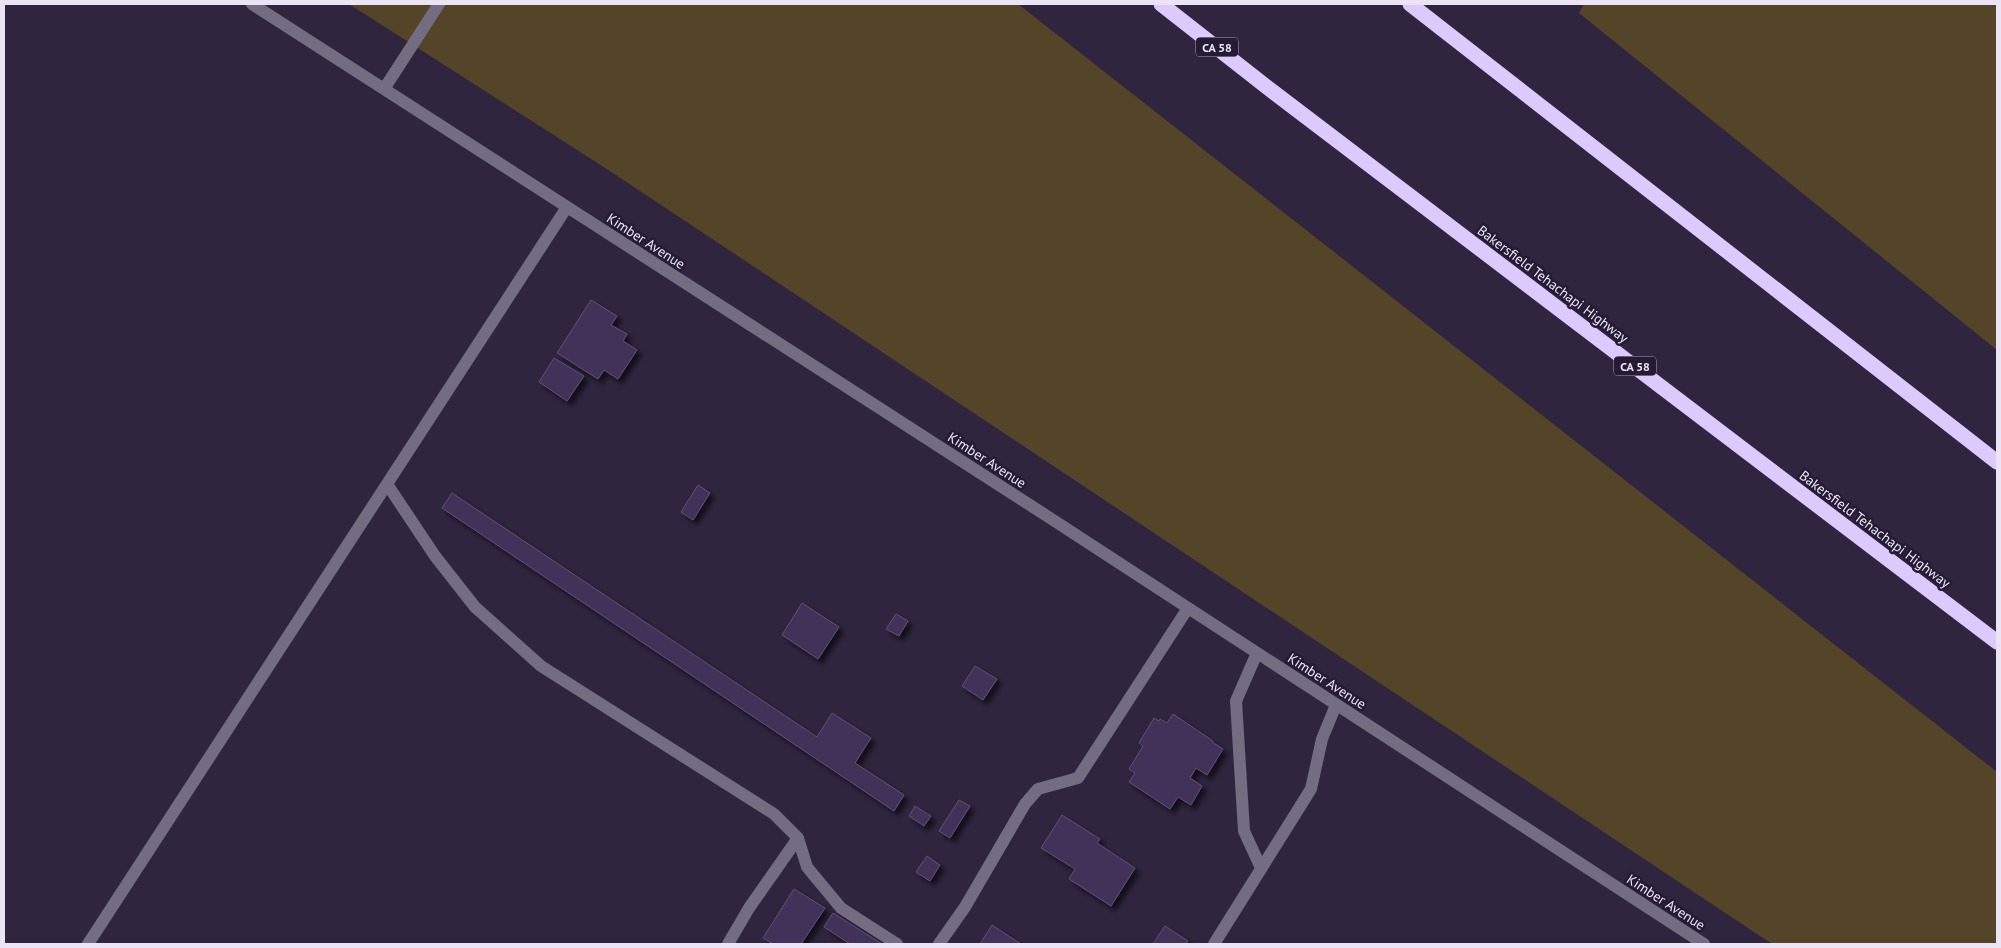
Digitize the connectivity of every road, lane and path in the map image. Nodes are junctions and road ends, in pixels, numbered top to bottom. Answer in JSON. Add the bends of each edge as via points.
{"nodes":[{"id":1,"x":252,"y":4,"type":"edge"},
{"id":2,"x":439,"y":4,"type":"edge"},
{"id":3,"x":1148,"y":4,"type":"edge"},
{"id":4,"x":1161,"y":4,"type":"edge"},
{"id":5,"x":1410,"y":4,"type":"edge"},
{"id":6,"x":384,"y":89,"type":"junction"},
{"id":7,"x":1272,"y":91,"type":"junction"},
{"id":8,"x":567,"y":207,"type":"junction"},
{"id":9,"x":1997,"y":462,"type":"edge"},
{"id":10,"x":387,"y":484,"type":"junction"},
{"id":11,"x":1188,"y":608,"type":"junction"},
{"id":12,"x":1997,"y":642,"type":"edge"},
{"id":13,"x":1257,"y":653,"type":"junction"},
{"id":14,"x":1336,"y":705,"type":"junction"},
{"id":15,"x":798,"y":838,"type":"junction"},
{"id":16,"x":1261,"y":868,"type":"junction"},
{"id":17,"x":88,"y":944,"type":"edge"},
{"id":18,"x":728,"y":944,"type":"edge"},
{"id":19,"x":897,"y":944,"type":"edge"},
{"id":20,"x":939,"y":944,"type":"edge"},
{"id":21,"x":1214,"y":944,"type":"edge"},
{"id":22,"x":1704,"y":944,"type":"edge"}],
"edges":[{"from":1,"to":6,"type":"street","name":"Kimber Avenue"},
{"from":2,"to":6,"type":"street"},
{"from":3,"to":7,"type":"highway"},
{"from":4,"to":7,"type":"highway","name":"Bakersfield Tehachapi Highway","number":"CA 58"},
{"from":5,"to":9,"type":"highway"},
{"from":6,"to":8,"type":"street","name":"Kimber Avenue"},
{"from":7,"to":12,"type":"highway","name":"Bakersfield Tehachapi Highway","number":"CA 58"},
{"from":8,"to":10,"type":"street"},
{"from":8,"to":11,"type":"street","name":"Kimber Avenue"},
{"from":10,"to":15,"type":"street","via":[[435,556],[476,607],[542,666],[774,814]]},
{"from":10,"to":17,"type":"street"},
{"from":11,"to":13,"type":"street","name":"Kimber Avenue"},
{"from":11,"to":20,"type":"street","via":[[1078,778],[1038,789],[1024,804],[965,907]]},
{"from":13,"to":14,"type":"street","name":"Kimber Avenue"},
{"from":13,"to":16,"type":"street","via":[[1236,701],[1244,831]]},
{"from":14,"to":16,"type":"street","via":[[1322,739],[1311,790]]},
{"from":14,"to":22,"type":"street","name":"Kimber Avenue"},
{"from":15,"to":18,"type":"street"},
{"from":15,"to":19,"type":"street","via":[[807,867],[841,908]]},
{"from":16,"to":21,"type":"street"}]}
